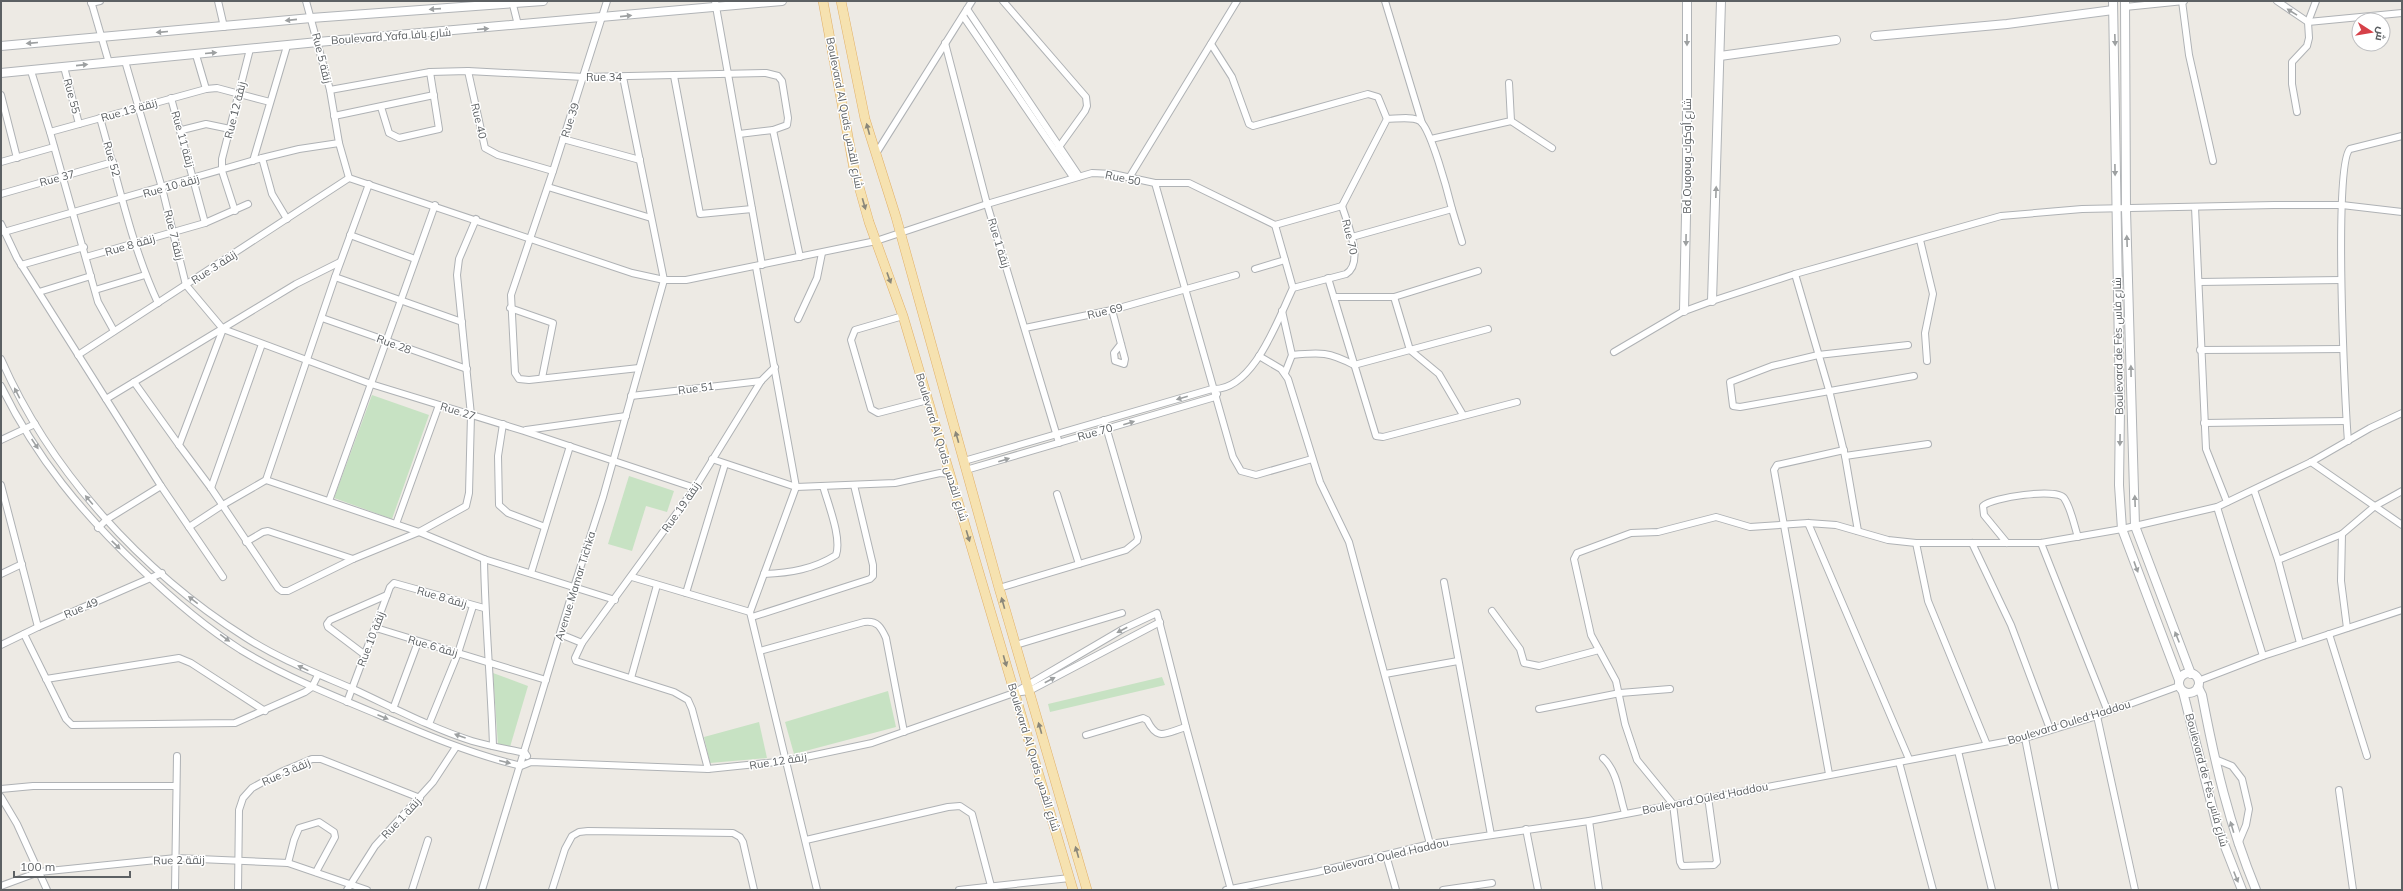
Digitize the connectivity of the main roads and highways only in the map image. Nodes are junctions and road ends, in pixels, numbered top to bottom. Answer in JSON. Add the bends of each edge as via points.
{"nodes":[{"id":1,"x":823,"y":1,"type":"edge"},
{"id":2,"x":841,"y":1,"type":"edge"},
{"id":3,"x":1073,"y":890,"type":"edge"},
{"id":4,"x":1087,"y":890,"type":"edge"}],
"edges":[{"from":1,"to":3,"type":"main road","name":"Boulevard Al Quds شارع القدس","one_way":true,"via":[[854,169],[903,316],[928,400],[945,471]]},
{"from":4,"to":2,"type":"main road","name":"Boulevard Al Quds شارع القدس","one_way":true,"via":[[865,118]]}]}
